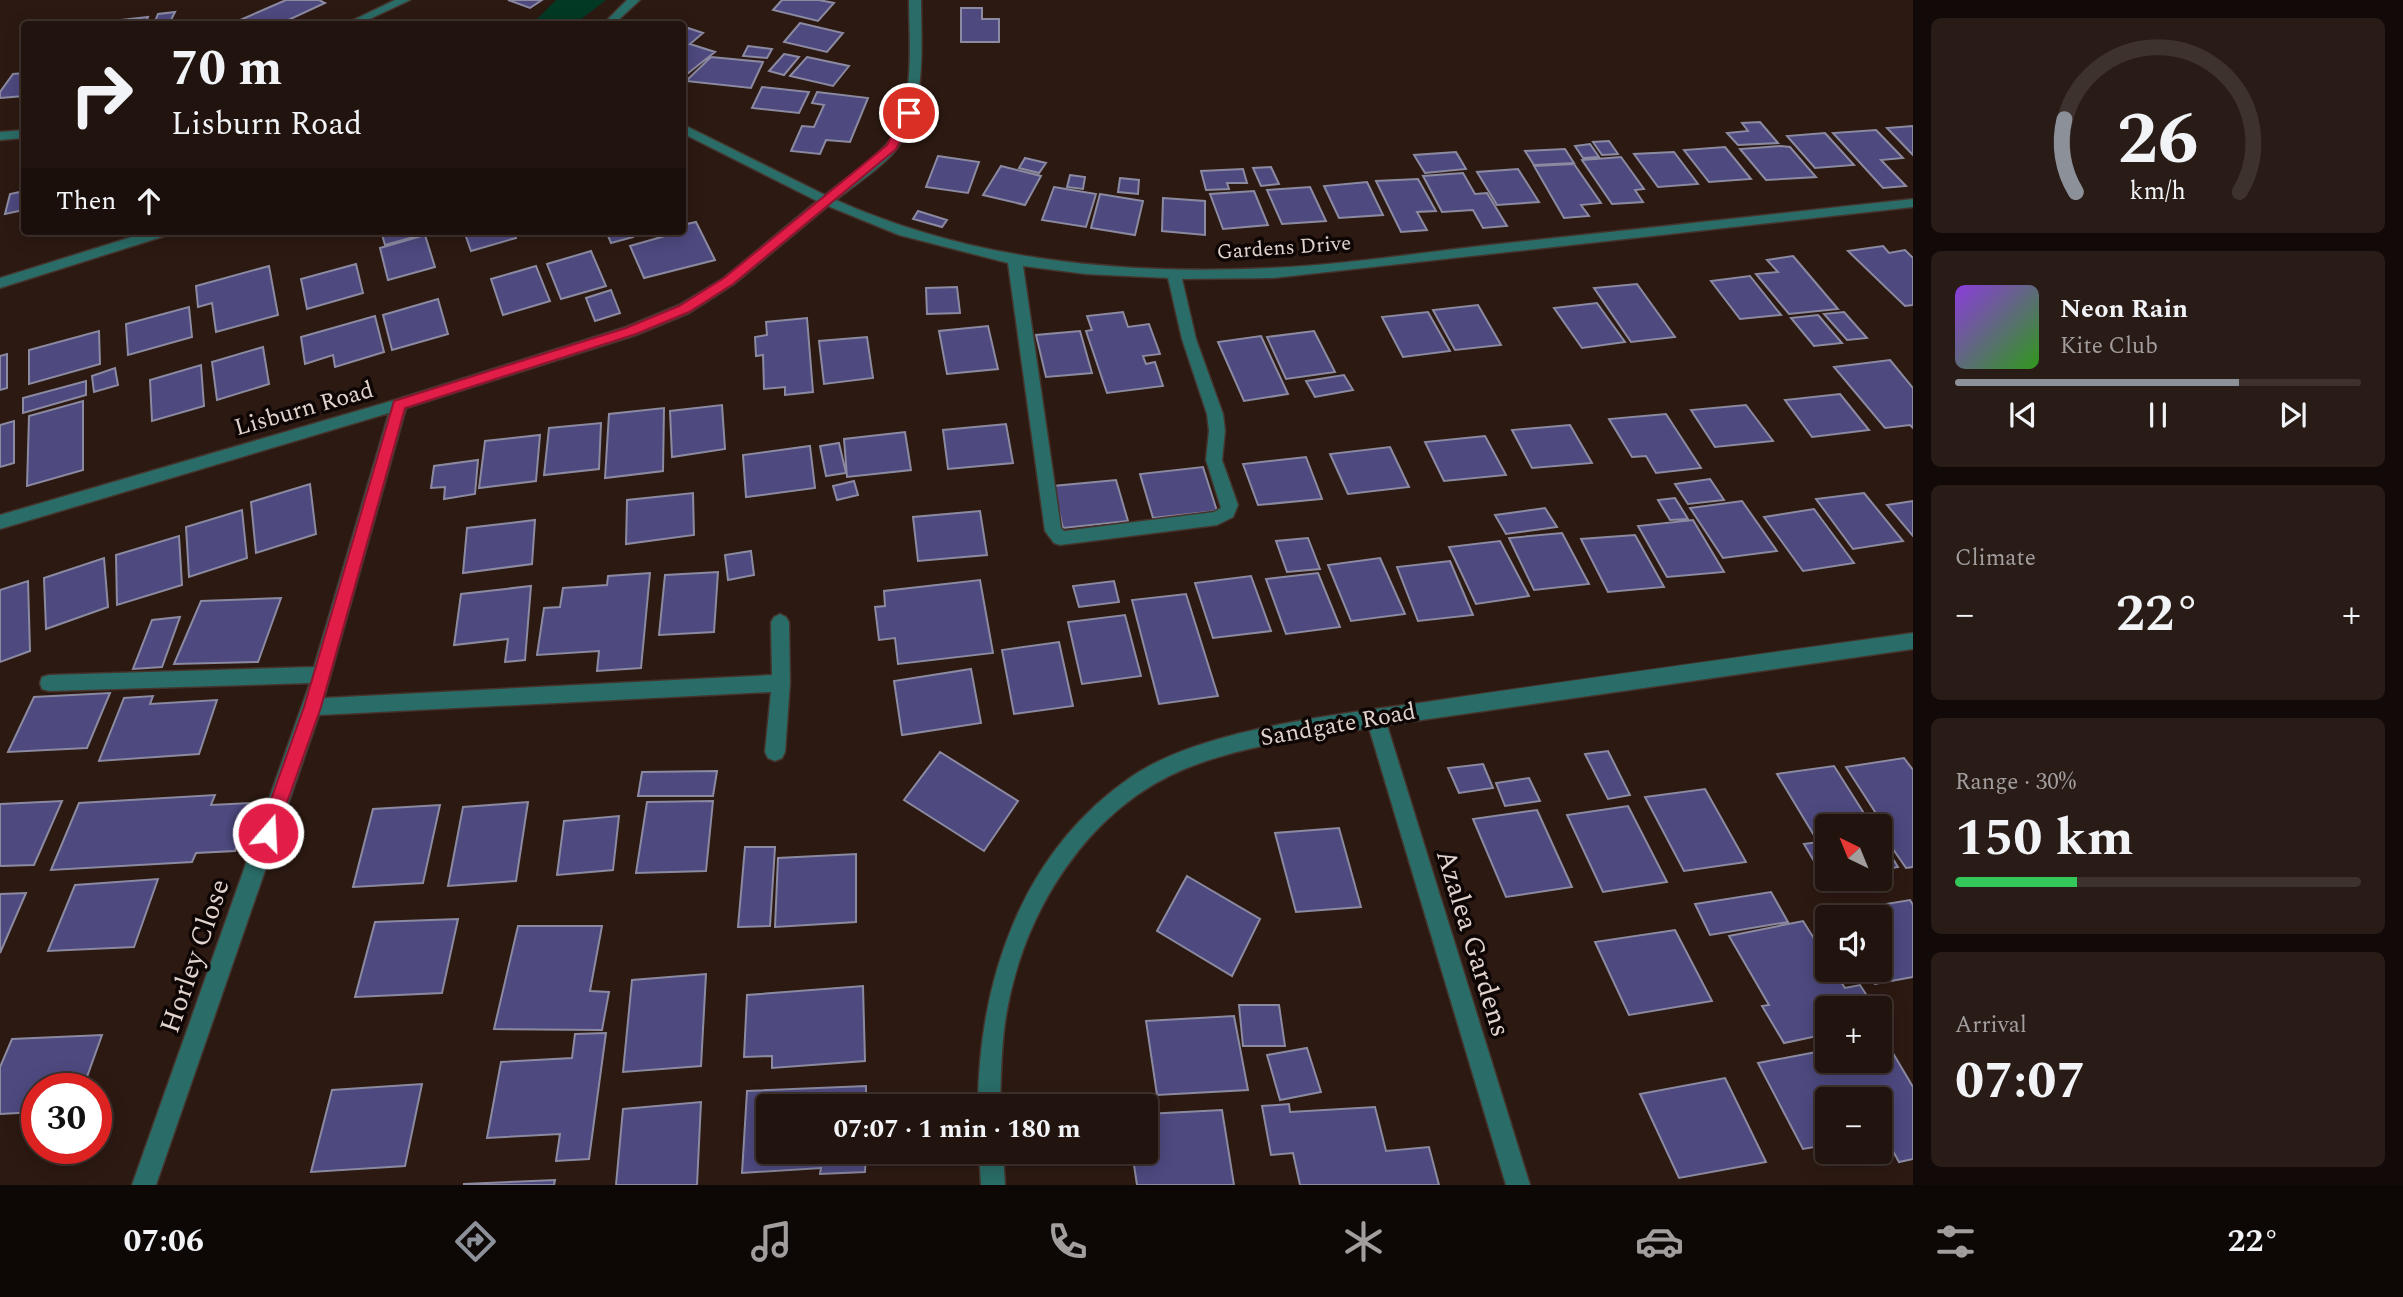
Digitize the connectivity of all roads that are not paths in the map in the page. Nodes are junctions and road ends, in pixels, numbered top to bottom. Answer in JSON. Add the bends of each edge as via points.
{"nodes":[{"id":1,"x":404,"y":0,"type":"edge"},
{"id":2,"x":634,"y":0,"type":"edge"},
{"id":3,"x":915,"y":0,"type":"edge"},
{"id":4,"x":358,"y":21,"type":"edge"},
{"id":5,"x":611,"y":21,"type":"edge"},
{"id":6,"x":686,"y":130,"type":"edge"},
{"id":7,"x":21,"y":134,"type":"edge"},
{"id":8,"x":0,"y":136,"type":"edge"},
{"id":9,"x":830,"y":201,"type":"junction"},
{"id":10,"x":1913,"y":203,"type":"edge"},
{"id":11,"x":153,"y":235,"type":"edge"},
{"id":12,"x":1015,"y":261,"type":"junction"},
{"id":13,"x":1174,"y":276,"type":"junction"},
{"id":14,"x":0,"y":283,"type":"edge"},
{"id":15,"x":399,"y":404,"type":"junction"},
{"id":16,"x":0,"y":522,"type":"edge"},
{"id":17,"x":780,"y":622,"type":"dead end"},
{"id":18,"x":1913,"y":641,"type":"edge"},
{"id":19,"x":321,"y":675,"type":"junction"},
{"id":20,"x":49,"y":683,"type":"dead end"},
{"id":21,"x":781,"y":683,"type":"junction"},
{"id":22,"x":312,"y":707,"type":"junction"},
{"id":23,"x":1375,"y":717,"type":"junction"},
{"id":24,"x":775,"y":752,"type":"dead end"},
{"id":25,"x":988,"y":1094,"type":"edge"},
{"id":26,"x":992,"y":1164,"type":"edge"},
{"id":27,"x":144,"y":1185,"type":"edge"},
{"id":28,"x":993,"y":1185,"type":"edge"},
{"id":29,"x":1518,"y":1185,"type":"edge"}],
"edges":[{"from":1,"to":4,"type":"street"},
{"from":2,"to":5,"type":"street"},
{"from":3,"to":9,"type":"street","name":"Lisburn Road","via":[[915,76],[909,113],[892,147]]},
{"from":6,"to":9,"type":"street","name":"Gardens Drive"},
{"from":7,"to":8,"type":"street"},
{"from":9,"to":12,"type":"street","name":"Gardens Drive","via":[[902,231]]},
{"from":9,"to":15,"type":"street","name":"Lisburn Road","via":[[729,281],[684,309],[631,331]]},
{"from":10,"to":13,"type":"street","name":"Gardens Drive","via":[[1273,273]]},
{"from":11,"to":14,"type":"street"},
{"from":12,"to":13,"type":"street","name":"Gardens Drive"},
{"from":12,"to":13,"type":"street","via":[[1053,531],[1060,538],[1217,518],[1227,512],[1230,505],[1214,460],[1215,414],[1189,339]]},
{"from":15,"to":16,"type":"street","name":"Lisburn Road"},
{"from":15,"to":19,"type":"street","name":"Horley Close"},
{"from":17,"to":21,"type":"street"},
{"from":18,"to":23,"type":"street","name":"Sandgate Road"},
{"from":19,"to":20,"type":"street"},
{"from":19,"to":22,"type":"street","name":"Horley Close"},
{"from":21,"to":22,"type":"street"},
{"from":21,"to":24,"type":"street"},
{"from":22,"to":27,"type":"street","name":"Horley Close"},
{"from":23,"to":25,"type":"street","name":"Sandgate Road","via":[[1199,754],[1140,782],[1087,824],[1038,891],[1003,977],[987,1061]]},
{"from":23,"to":29,"type":"street","name":"Azalea Gardens"},
{"from":26,"to":28,"type":"street"}]}
